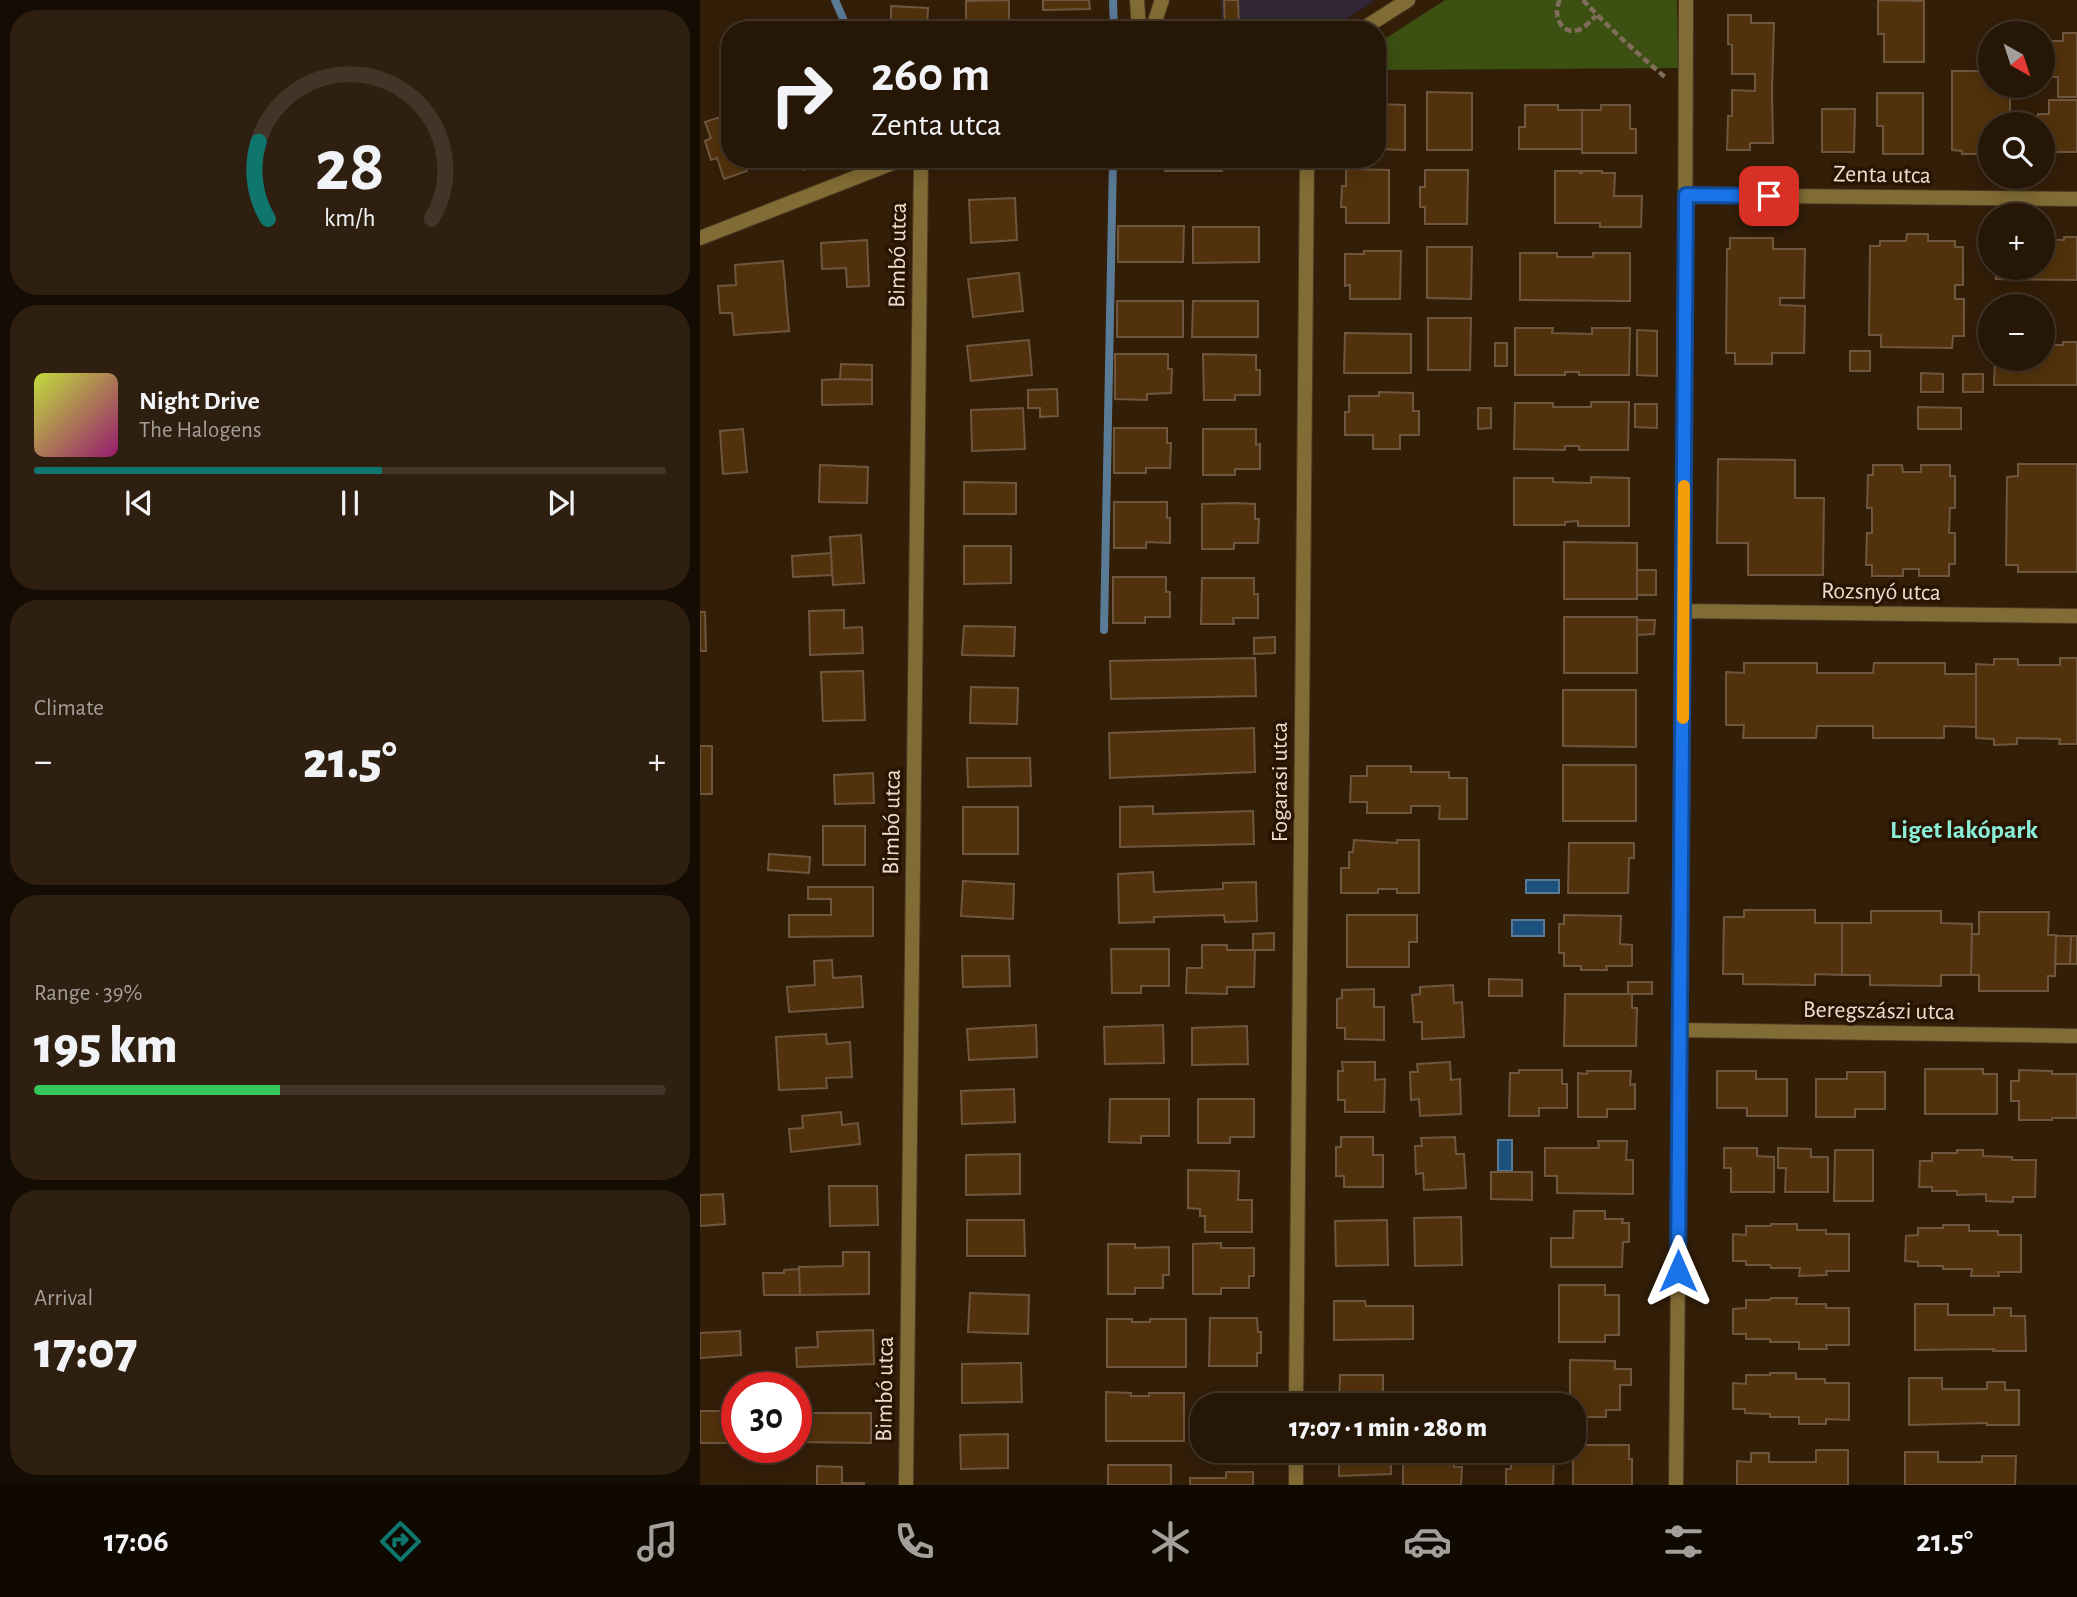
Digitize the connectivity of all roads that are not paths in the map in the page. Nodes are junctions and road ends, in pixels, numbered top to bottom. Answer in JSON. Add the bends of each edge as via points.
{"nodes":[{"id":1,"x":1137,"y":0,"type":"edge"},
{"id":2,"x":1162,"y":0,"type":"edge"},
{"id":3,"x":1408,"y":0,"type":"edge"},
{"id":4,"x":1686,"y":0,"type":"edge"},
{"id":5,"x":1138,"y":21,"type":"edge"},
{"id":6,"x":1155,"y":21,"type":"edge"},
{"id":7,"x":1375,"y":21,"type":"edge"},
{"id":8,"x":880,"y":168,"type":"edge"},
{"id":9,"x":921,"y":168,"type":"edge"},
{"id":10,"x":1307,"y":168,"type":"edge"},
{"id":11,"x":1686,"y":195,"type":"junction"},
{"id":12,"x":2077,"y":200,"type":"edge"},
{"id":13,"x":700,"y":237,"type":"edge"},
{"id":14,"x":1684,"y":611,"type":"junction"},
{"id":15,"x":2077,"y":616,"type":"edge"},
{"id":16,"x":1680,"y":1030,"type":"junction"},
{"id":17,"x":2077,"y":1037,"type":"edge"},
{"id":18,"x":1297,"y":1393,"type":"edge"},
{"id":19,"x":1296,"y":1463,"type":"edge"},
{"id":20,"x":906,"y":1485,"type":"edge"},
{"id":21,"x":1296,"y":1485,"type":"edge"},
{"id":22,"x":1676,"y":1485,"type":"edge"}],
"edges":[{"from":1,"to":5,"type":"street"},
{"from":2,"to":6,"type":"street"},
{"from":3,"to":7,"type":"street"},
{"from":4,"to":11,"type":"street"},
{"from":8,"to":13,"type":"street"},
{"from":9,"to":20,"type":"street","name":"Bimbó utca"},
{"from":10,"to":18,"type":"street","name":"Fogarasi utca"},
{"from":11,"to":12,"type":"street","name":"Zenta utca"},
{"from":11,"to":14,"type":"street"},
{"from":14,"to":15,"type":"street","name":"Rozsnyó utca"},
{"from":14,"to":16,"type":"street"},
{"from":16,"to":17,"type":"street","name":"Beregszászi utca"},
{"from":16,"to":22,"type":"street"},
{"from":19,"to":21,"type":"street"}]}
